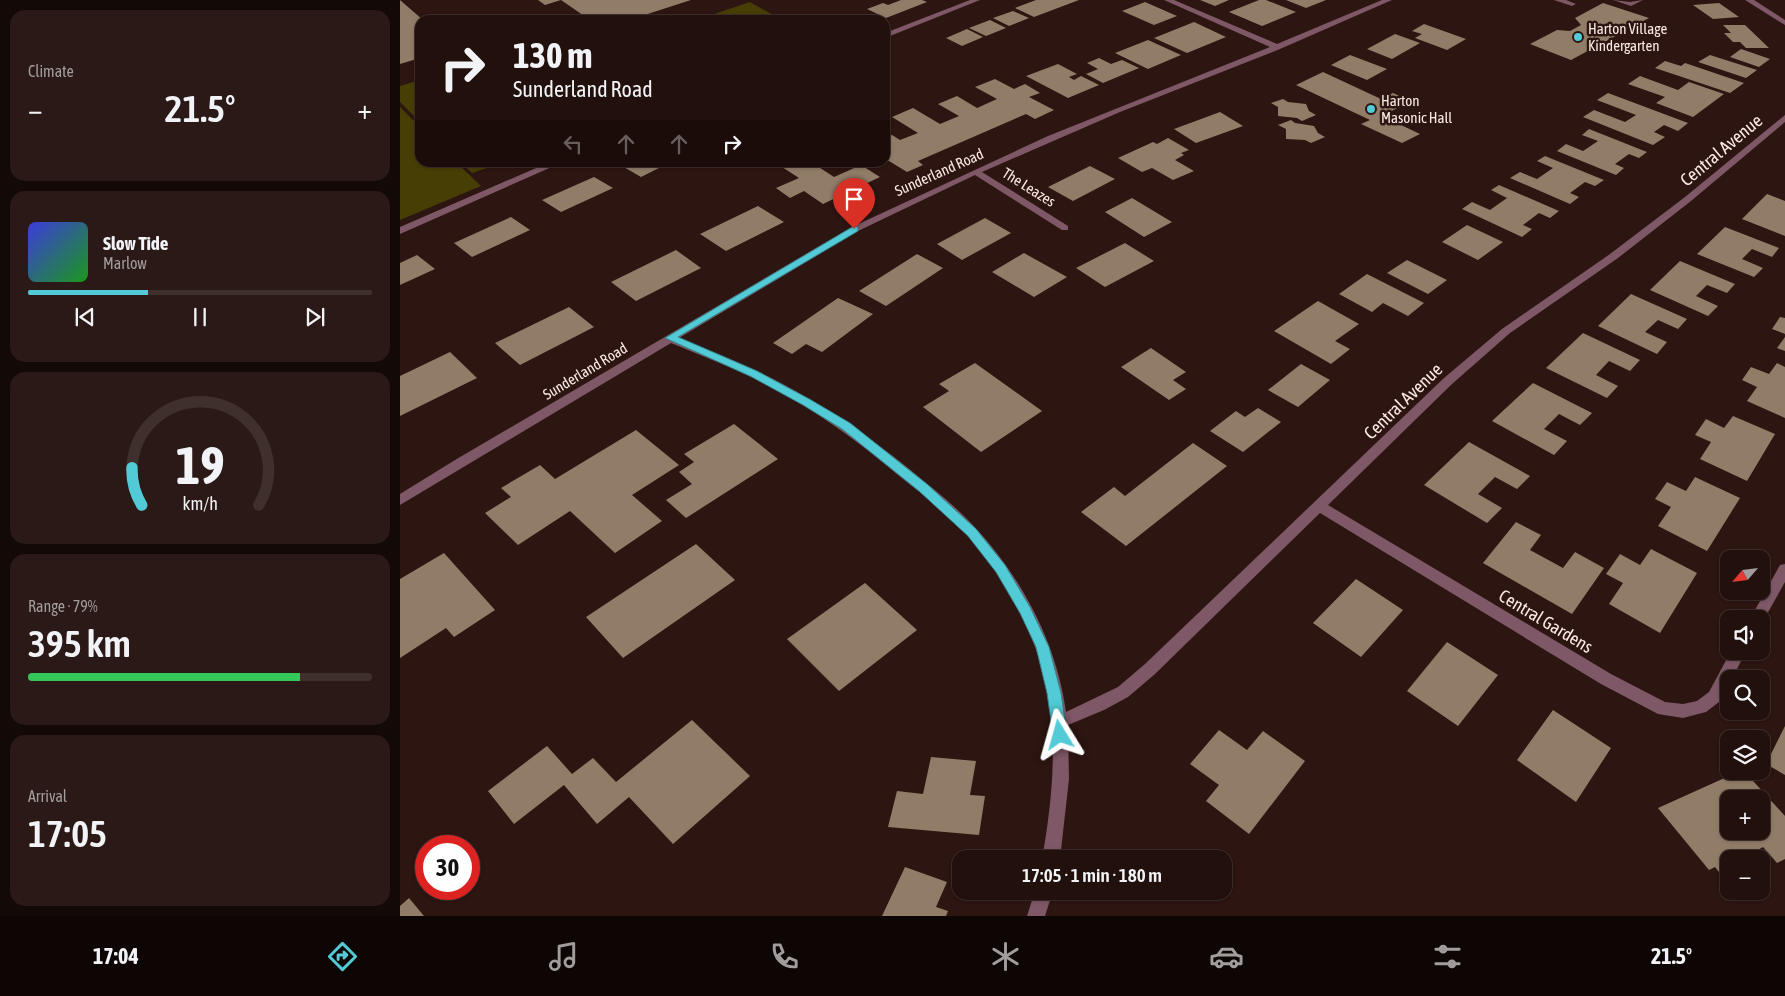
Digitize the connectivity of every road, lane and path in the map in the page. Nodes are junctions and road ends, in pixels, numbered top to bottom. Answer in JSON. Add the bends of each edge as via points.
{"nodes":[{"id":1,"x":976,"y":0,"type":"edge"},
{"id":2,"x":1168,"y":0,"type":"edge"},
{"id":3,"x":1388,"y":0,"type":"edge"},
{"id":4,"x":1558,"y":0,"type":"edge"},
{"id":5,"x":1617,"y":0,"type":"edge"},
{"id":6,"x":1639,"y":0,"type":"edge"},
{"id":7,"x":1749,"y":0,"type":"edge"},
{"id":8,"x":1572,"y":4,"type":"dead end"},
{"id":9,"x":1785,"y":24,"type":"edge"},
{"id":10,"x":890,"y":34,"type":"edge"},
{"id":11,"x":1277,"y":47,"type":"junction"},
{"id":12,"x":1785,"y":118,"type":"edge"},
{"id":13,"x":547,"y":167,"type":"edge"},
{"id":14,"x":976,"y":172,"type":"junction"},
{"id":15,"x":1065,"y":228,"type":"dead end"},
{"id":16,"x":400,"y":231,"type":"edge"},
{"id":17,"x":670,"y":338,"type":"junction"},
{"id":18,"x":400,"y":500,"type":"edge"},
{"id":19,"x":1319,"y":506,"type":"junction"},
{"id":20,"x":1785,"y":569,"type":"edge"},
{"id":21,"x":1762,"y":610,"type":"edge"},
{"id":22,"x":1734,"y":660,"type":"edge"},
{"id":23,"x":1058,"y":722,"type":"junction"},
{"id":24,"x":1053,"y":850,"type":"edge"},
{"id":25,"x":1041,"y":900,"type":"edge"},
{"id":26,"x":1036,"y":916,"type":"edge"}],
"edges":[{"from":1,"to":10,"type":"street"},
{"from":2,"to":11,"type":"street"},
{"from":3,"to":11,"type":"street","name":"Sunderland Road"},
{"from":4,"to":8,"type":"street"},
{"from":5,"to":6,"type":"street","via":[[1631,4]]},
{"from":7,"to":9,"type":"street"},
{"from":11,"to":14,"type":"street","name":"Sunderland Road","via":[[1118,110]]},
{"from":12,"to":19,"type":"street","name":"Central Avenue","via":[[1674,211],[1506,331],[1448,381]]},
{"from":13,"to":16,"type":"street"},
{"from":14,"to":15,"type":"street","name":"The Leazes"},
{"from":14,"to":17,"type":"street","name":"Sunderland Road","via":[[854,229]]},
{"from":17,"to":18,"type":"street","name":"Sunderland Road"},
{"from":17,"to":23,"type":"street","via":[[754,374],[846,426],[921,486],[972,533],[1001,569],[1026,611],[1042,647]]},
{"from":19,"to":22,"type":"street","name":"Central Gardens","via":[[1606,679],[1663,709],[1683,712],[1701,707],[1714,697]]},
{"from":19,"to":23,"type":"street","name":"Central Avenue","via":[[1150,670],[1123,692]]},
{"from":20,"to":21,"type":"street"},
{"from":23,"to":24,"type":"street","via":[[1062,781]]},
{"from":25,"to":26,"type":"street"}]}
